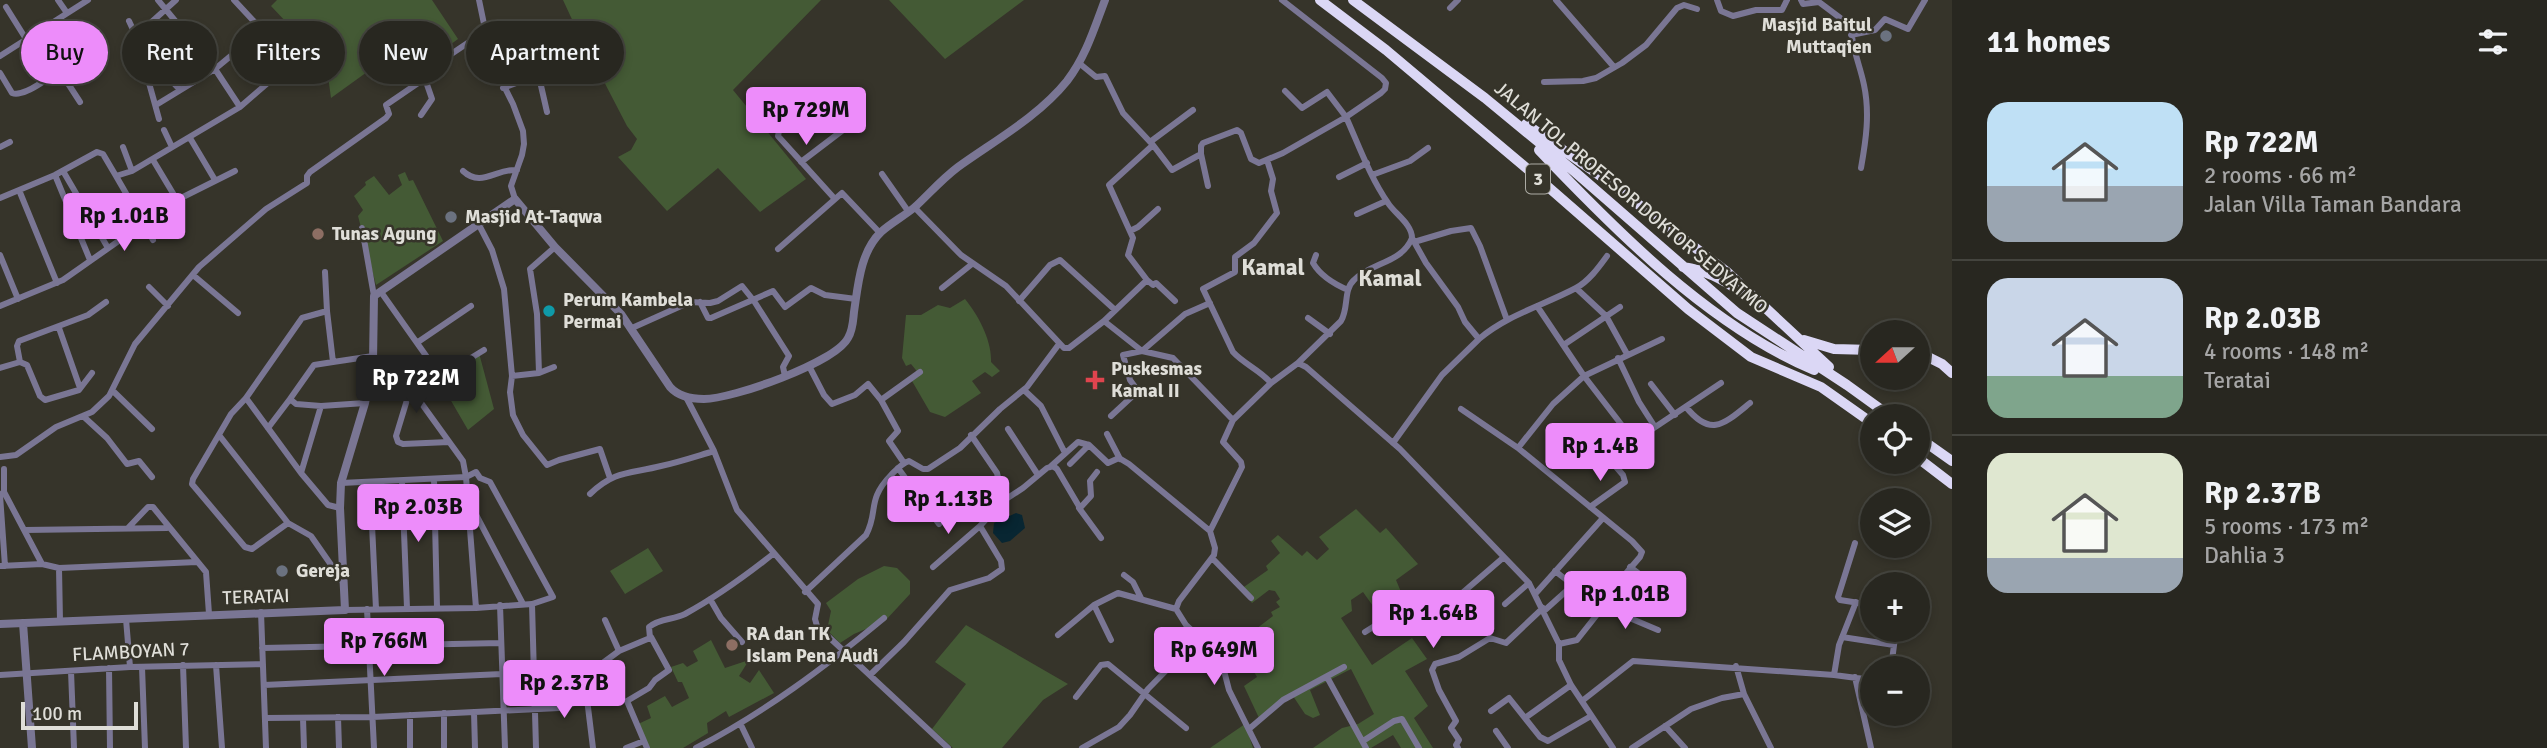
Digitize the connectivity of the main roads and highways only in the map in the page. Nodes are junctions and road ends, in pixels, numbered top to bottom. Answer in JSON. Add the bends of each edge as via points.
{"nodes":[{"id":1,"x":1320,"y":0,"type":"edge"},
{"id":2,"x":1353,"y":0,"type":"edge"},
{"id":3,"x":1485,"y":98,"type":"junction"},
{"id":4,"x":1508,"y":118,"type":"junction"},
{"id":5,"x":1684,"y":267,"type":"junction"},
{"id":6,"x":1775,"y":318,"type":"junction"},
{"id":7,"x":1798,"y":338,"type":"junction"},
{"id":8,"x":1860,"y":350,"type":"edge"},
{"id":9,"x":1930,"y":358,"type":"edge"},
{"id":10,"x":1952,"y":373,"type":"edge"},
{"id":11,"x":1847,"y":384,"type":"junction"},
{"id":12,"x":1874,"y":404,"type":"edge"},
{"id":13,"x":1860,"y":415,"type":"edge"},
{"id":14,"x":1930,"y":445,"type":"edge"},
{"id":15,"x":1952,"y":461,"type":"edge"},
{"id":16,"x":1930,"y":467,"type":"edge"},
{"id":17,"x":1952,"y":484,"type":"edge"}],
"edges":[{"from":1,"to":13,"type":"highway","number":"3","via":[[1386,50],[1688,309],[1751,357],[1821,387]]},
{"from":2,"to":3,"type":"highway","name":"JALAN TOL PROFESOR DOKTOR SEDYATMO","number":"3"},
{"from":3,"to":4,"type":"highway","name":"JALAN TOL PROFESOR DOKTOR SEDYATMO","number":"3"},
{"from":3,"to":6,"type":"highway","via":[[1620,190],[1727,272]]},
{"from":4,"to":5,"type":"highway","name":"JALAN TOL PROFESOR DOKTOR SEDYATMO","number":"3"},
{"from":4,"to":11,"type":"highway","via":[[1650,260],[1733,326],[1770,350]]},
{"from":5,"to":6,"type":"highway","via":[[1714,275]]},
{"from":5,"to":11,"type":"highway","name":"JALAN TOL PROFESOR DOKTOR SEDYATMO","number":"3","via":[[1737,313]]},
{"from":6,"to":7,"type":"highway"},
{"from":7,"to":8,"type":"highway","via":[[1834,349]]},
{"from":7,"to":11,"type":"highway"},
{"from":9,"to":10,"type":"highway"},
{"from":11,"to":12,"type":"highway","name":"JALAN TOL PROFESOR DOKTOR SEDYATMO","number":"3"},
{"from":14,"to":15,"type":"highway"},
{"from":16,"to":17,"type":"highway"}]}
